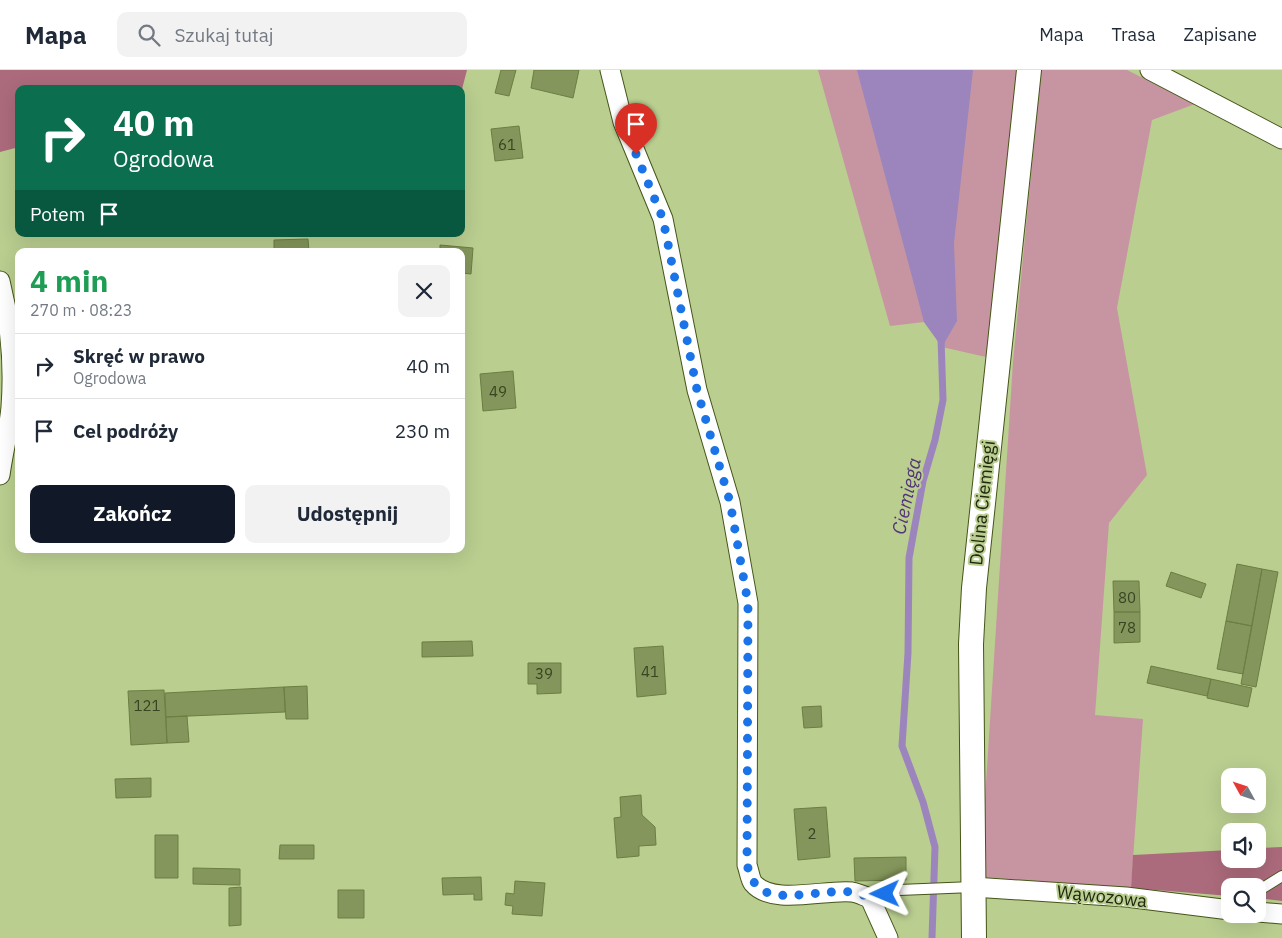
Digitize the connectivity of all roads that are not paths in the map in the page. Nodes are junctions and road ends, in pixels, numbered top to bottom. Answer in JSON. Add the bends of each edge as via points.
{"nodes":[{"id":1,"x":610,"y":70,"type":"edge"},
{"id":2,"x":1029,"y":70,"type":"edge"},
{"id":3,"x":1150,"y":70,"type":"edge"},
{"id":4,"x":1282,"y":139,"type":"edge"},
{"id":5,"x":0,"y":281,"type":"edge"},
{"id":6,"x":0,"y":475,"type":"edge"},
{"id":7,"x":1282,"y":876,"type":"edge"},
{"id":8,"x":1266,"y":886,"type":"edge"},
{"id":9,"x":973,"y":887,"type":"junction"},
{"id":10,"x":870,"y":898,"type":"junction"},
{"id":11,"x":1221,"y":909,"type":"edge"},
{"id":12,"x":1266,"y":913,"type":"edge"},
{"id":13,"x":1282,"y":914,"type":"edge"},
{"id":14,"x":888,"y":938,"type":"edge"},
{"id":15,"x":974,"y":938,"type":"edge"}],
"edges":[{"from":1,"to":10,"type":"street","via":[[623,122],[663,219],[697,390],[730,502],[748,603],[747,865],[752,883],[767,893],[853,892]]},
{"from":2,"to":9,"type":"street","name":"Dolina Ciemięgi","via":[[974,588],[971,644]]},
{"from":3,"to":4,"type":"street"},
{"from":5,"to":6,"type":"street","via":[[10,339],[11,389]]},
{"from":7,"to":8,"type":"lane"},
{"from":9,"to":10,"type":"lane","via":[[899,890]]},
{"from":9,"to":11,"type":"street","name":"Wąwozowa","via":[[1126,897]]},
{"from":9,"to":15,"type":"street","name":"Dolina Ciemięgi"},
{"from":10,"to":14,"type":"street"},
{"from":12,"to":13,"type":"street"}]}
